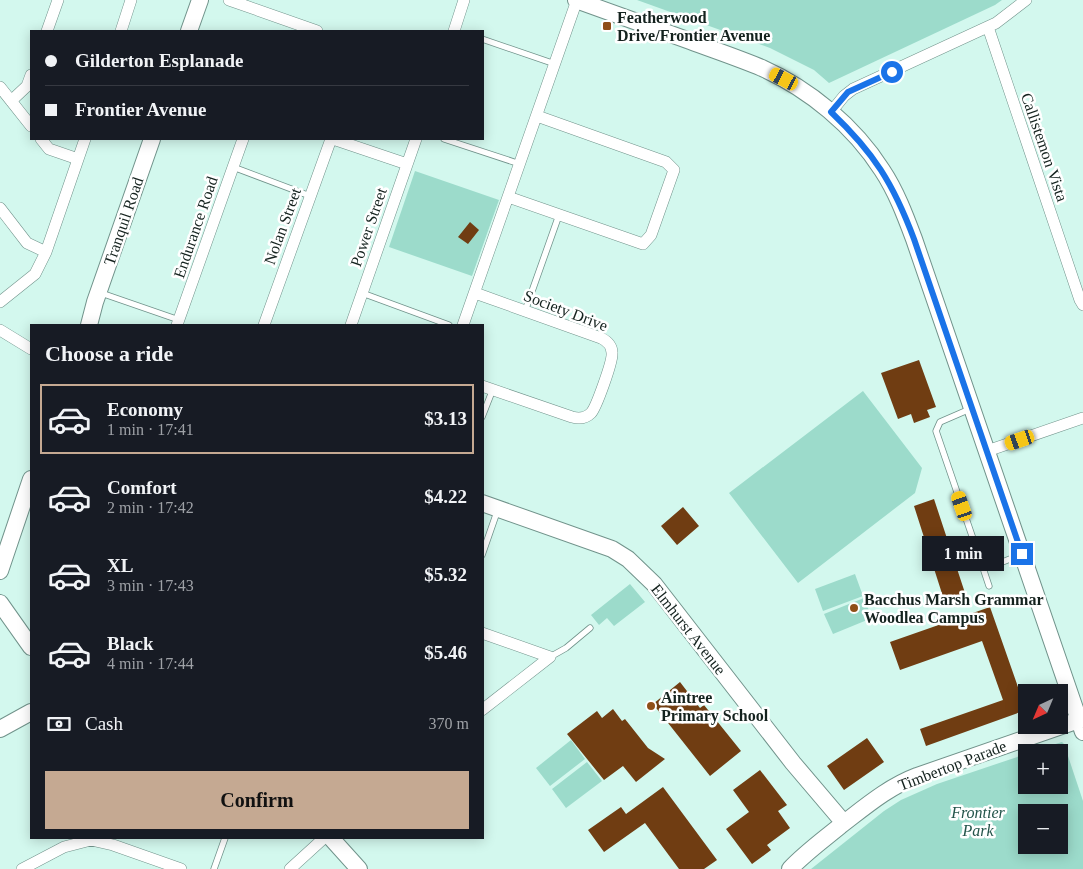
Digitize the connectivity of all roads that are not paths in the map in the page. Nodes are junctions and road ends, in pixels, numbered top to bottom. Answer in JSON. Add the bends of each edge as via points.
{"nodes":[{"id":1,"x":58,"y":0,"type":"edge"},
{"id":2,"x":131,"y":0,"type":"edge"},
{"id":3,"x":200,"y":0,"type":"edge"},
{"id":4,"x":229,"y":0,"type":"edge"},
{"id":5,"x":464,"y":0,"type":"edge"},
{"id":6,"x":576,"y":0,"type":"edge"},
{"id":7,"x":1026,"y":0,"type":"edge"},
{"id":8,"x":988,"y":27,"type":"junction"},
{"id":9,"x":47,"y":30,"type":"edge"},
{"id":10,"x":121,"y":30,"type":"edge"},
{"id":11,"x":189,"y":30,"type":"edge"},
{"id":12,"x":314,"y":30,"type":"edge"},
{"id":13,"x":456,"y":30,"type":"edge"},
{"id":14,"x":484,"y":40,"type":"edge"},
{"id":15,"x":555,"y":64,"type":"junction"},
{"id":16,"x":30,"y":78,"type":"edge"},
{"id":17,"x":0,"y":87,"type":"edge"},
{"id":18,"x":11,"y":101,"type":"junction"},
{"id":19,"x":831,"y":112,"type":"junction"},
{"id":20,"x":537,"y":116,"type":"junction"},
{"id":21,"x":30,"y":125,"type":"edge"},
{"id":22,"x":42,"y":140,"type":"edge"},
{"id":23,"x":84,"y":140,"type":"edge"},
{"id":24,"x":152,"y":140,"type":"edge"},
{"id":25,"x":243,"y":140,"type":"edge"},
{"id":26,"x":332,"y":140,"type":"edge"},
{"id":27,"x":335,"y":140,"type":"edge"},
{"id":28,"x":416,"y":140,"type":"edge"},
{"id":29,"x":447,"y":140,"type":"edge"},
{"id":30,"x":78,"y":159,"type":"junction"},
{"id":31,"x":407,"y":164,"type":"junction"},
{"id":32,"x":520,"y":164,"type":"junction"},
{"id":33,"x":233,"y":167,"type":"junction"},
{"id":34,"x":310,"y":196,"type":"junction"},
{"id":35,"x":508,"y":197,"type":"junction"},
{"id":36,"x":0,"y":208,"type":"edge"},
{"id":37,"x":559,"y":215,"type":"junction"},
{"id":38,"x":46,"y":252,"type":"junction"},
{"id":39,"x":362,"y":293,"type":"junction"},
{"id":40,"x":474,"y":293,"type":"junction"},
{"id":41,"x":97,"y":297,"type":"junction"},
{"id":42,"x":0,"y":302,"type":"edge"},
{"id":43,"x":1083,"y":304,"type":"edge"},
{"id":44,"x":525,"y":311,"type":"junction"},
{"id":45,"x":178,"y":323,"type":"edge"},
{"id":46,"x":82,"y":324,"type":"edge"},
{"id":47,"x":89,"y":324,"type":"edge"},
{"id":48,"x":264,"y":324,"type":"edge"},
{"id":49,"x":351,"y":324,"type":"edge"},
{"id":50,"x":446,"y":324,"type":"edge"},
{"id":51,"x":464,"y":324,"type":"edge"},
{"id":52,"x":0,"y":330,"type":"edge"},
{"id":53,"x":16,"y":339,"type":"junction"},
{"id":54,"x":30,"y":342,"type":"edge"},
{"id":55,"x":30,"y":348,"type":"edge"},
{"id":56,"x":488,"y":387,"type":"edge"},
{"id":57,"x":484,"y":407,"type":"edge"},
{"id":58,"x":972,"y":408,"type":"junction"},
{"id":59,"x":1083,"y":418,"type":"edge"},
{"id":60,"x":987,"y":451,"type":"junction"},
{"id":61,"x":30,"y":482,"type":"edge"},
{"id":62,"x":484,"y":504,"type":"edge"},
{"id":63,"x":498,"y":508,"type":"junction"},
{"id":64,"x":484,"y":549,"type":"edge"},
{"id":65,"x":1022,"y":554,"type":"junction"},
{"id":66,"x":981,"y":562,"type":"junction"},
{"id":67,"x":0,"y":568,"type":"edge"},
{"id":68,"x":989,"y":586,"type":"dead end"},
{"id":69,"x":0,"y":603,"type":"edge"},
{"id":70,"x":590,"y":628,"type":"dead end"},
{"id":71,"x":484,"y":634,"type":"edge"},
{"id":72,"x":30,"y":645,"type":"edge"},
{"id":73,"x":550,"y":657,"type":"junction"},
{"id":74,"x":484,"y":708,"type":"edge"},
{"id":75,"x":30,"y":713,"type":"edge"},
{"id":76,"x":1081,"y":726,"type":"edge"},
{"id":77,"x":0,"y":729,"type":"edge"},
{"id":78,"x":844,"y":823,"type":"junction"},
{"id":79,"x":225,"y":839,"type":"edge"},
{"id":80,"x":323,"y":839,"type":"edge"},
{"id":81,"x":332,"y":839,"type":"edge"},
{"id":82,"x":343,"y":839,"type":"edge"},
{"id":83,"x":22,"y":869,"type":"edge"},
{"id":84,"x":181,"y":869,"type":"edge"},
{"id":85,"x":214,"y":869,"type":"edge"},
{"id":86,"x":290,"y":869,"type":"edge"},
{"id":87,"x":359,"y":869,"type":"edge"},
{"id":88,"x":367,"y":869,"type":"edge"},
{"id":89,"x":790,"y":869,"type":"edge"}],
"edges":[{"from":1,"to":9,"type":"street"},
{"from":2,"to":10,"type":"street"},
{"from":3,"to":11,"type":"street"},
{"from":4,"to":12,"type":"street"},
{"from":5,"to":13,"type":"street"},
{"from":6,"to":15,"type":"street"},
{"from":6,"to":19,"type":"street","via":[[762,68],[805,92]]},
{"from":7,"to":8,"type":"street"},
{"from":8,"to":19,"type":"street","via":[[853,89]]},
{"from":8,"to":43,"type":"street","name":"Callistemon Vista"},
{"from":14,"to":15,"type":"lane"},
{"from":15,"to":20,"type":"street"},
{"from":16,"to":18,"type":"street","via":[[27,86]]},
{"from":17,"to":18,"type":"street"},
{"from":18,"to":21,"type":"street"},
{"from":19,"to":58,"type":"street","via":[[868,150],[898,199]]},
{"from":20,"to":32,"type":"street"},
{"from":20,"to":37,"type":"street","via":[[666,162],[674,170],[651,235],[643,244]]},
{"from":22,"to":30,"type":"street","via":[[49,149]]},
{"from":23,"to":30,"type":"street"},
{"from":24,"to":41,"type":"street","name":"Tranquil Road"},
{"from":25,"to":33,"type":"street","name":"Endurance Road"},
{"from":26,"to":34,"type":"street","name":"Nolan Street"},
{"from":27,"to":31,"type":"street"},
{"from":28,"to":31,"type":"street","name":"Power Street"},
{"from":29,"to":32,"type":"lane"},
{"from":30,"to":38,"type":"street"},
{"from":31,"to":39,"type":"street","name":"Power Street"},
{"from":32,"to":35,"type":"street"},
{"from":33,"to":34,"type":"lane"},
{"from":33,"to":45,"type":"street","name":"Endurance Road"},
{"from":34,"to":48,"type":"street","name":"Nolan Street"},
{"from":35,"to":37,"type":"street"},
{"from":35,"to":40,"type":"street"},
{"from":36,"to":38,"type":"street","via":[[27,244]]},
{"from":37,"to":44,"type":"lane"},
{"from":38,"to":42,"type":"street","via":[[35,274]]},
{"from":39,"to":49,"type":"street","name":"Power Street"},
{"from":39,"to":50,"type":"lane"},
{"from":40,"to":44,"type":"street","name":"Society Drive"},
{"from":40,"to":51,"type":"street"},
{"from":41,"to":45,"type":"lane"},
{"from":41,"to":46,"type":"street"},
{"from":41,"to":47,"type":"street"},
{"from":44,"to":56,"type":"street","name":"Society Drive","via":[[608,343],[612,360],[596,406],[587,416],[576,418]]},
{"from":52,"to":53,"type":"street"},
{"from":53,"to":54,"type":"street"},
{"from":53,"to":55,"type":"street"},
{"from":56,"to":57,"type":"lane"},
{"from":58,"to":60,"type":"street"},
{"from":58,"to":66,"type":"lane","via":[[940,422],[936,432]]},
{"from":59,"to":60,"type":"street"},
{"from":60,"to":65,"type":"street"},
{"from":61,"to":67,"type":"street"},
{"from":62,"to":63,"type":"street","name":"Elmhurst Avenue"},
{"from":63,"to":64,"type":"lane"},
{"from":63,"to":78,"type":"street","name":"Elmhurst Avenue","via":[[612,549],[635,565],[654,584]]},
{"from":65,"to":66,"type":"lane","via":[[995,565]]},
{"from":65,"to":76,"type":"street"},
{"from":66,"to":68,"type":"lane"},
{"from":69,"to":72,"type":"street"},
{"from":70,"to":73,"type":"lane"},
{"from":71,"to":73,"type":"street"},
{"from":73,"to":74,"type":"street"},
{"from":75,"to":77,"type":"street"},
{"from":76,"to":78,"type":"street","name":"Timbertop Parade","via":[[906,780]]},
{"from":78,"to":89,"type":"street","name":"Timbertop Parade"},
{"from":79,"to":85,"type":"lane"},
{"from":80,"to":86,"type":"street"},
{"from":81,"to":87,"type":"street"},
{"from":82,"to":88,"type":"street"},
{"from":83,"to":84,"type":"street","via":[[64,847],[90,840],[114,845]]}]}
